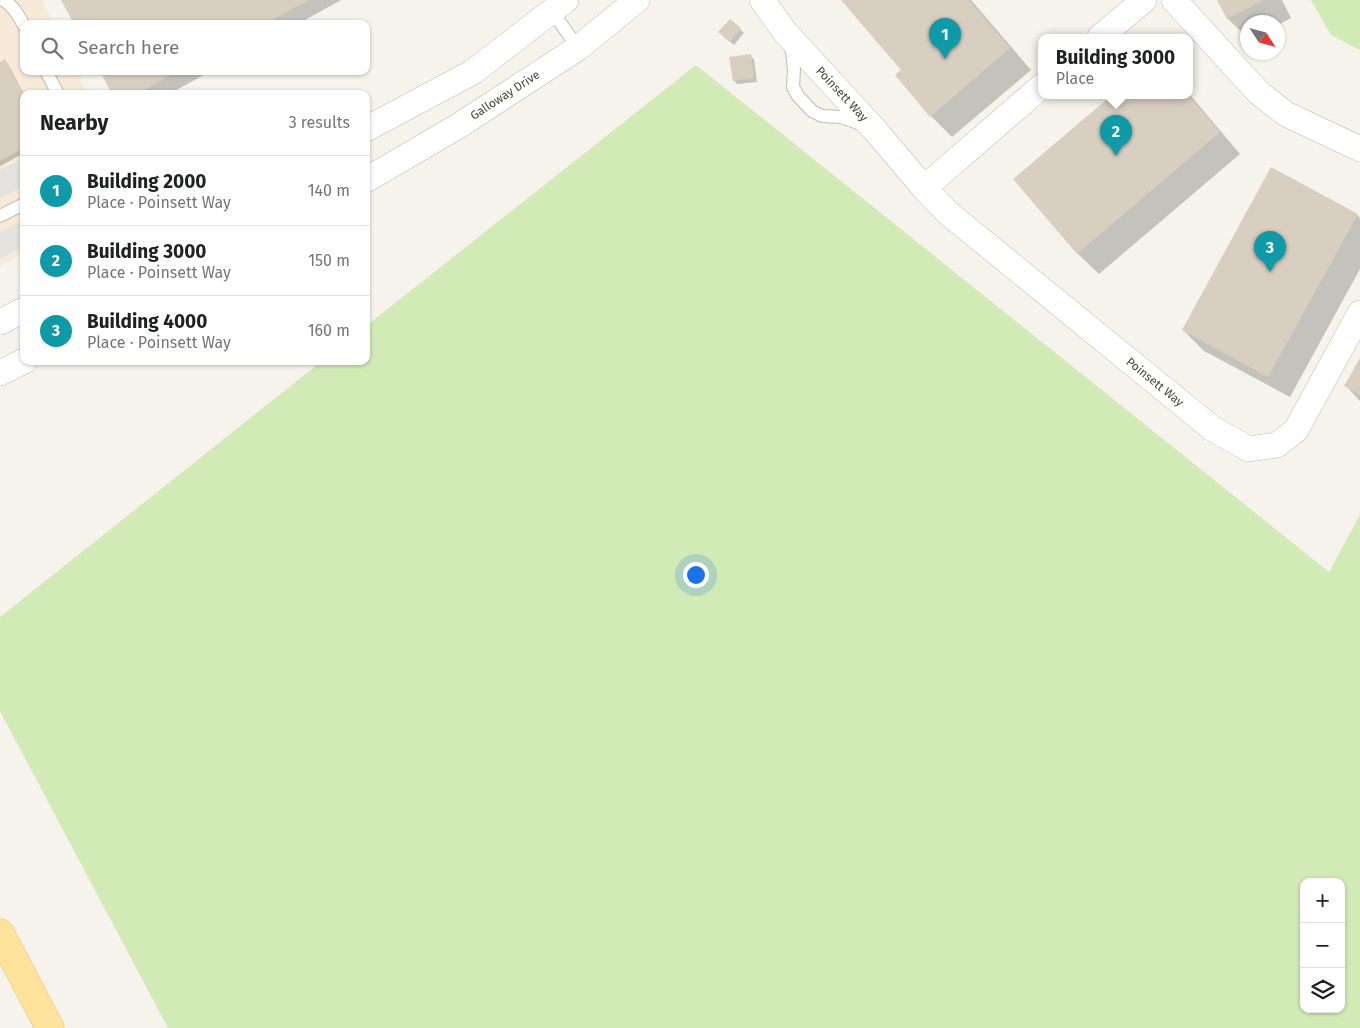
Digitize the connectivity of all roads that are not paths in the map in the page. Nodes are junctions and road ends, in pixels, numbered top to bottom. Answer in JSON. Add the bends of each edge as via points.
{"nodes":[{"id":1,"x":3,"y":0,"type":"edge"},
{"id":2,"x":637,"y":0,"type":"edge"},
{"id":3,"x":762,"y":0,"type":"edge"},
{"id":4,"x":1144,"y":0,"type":"edge"},
{"id":5,"x":1174,"y":0,"type":"edge"},
{"id":6,"x":559,"y":6,"type":"edge"},
{"id":7,"x":21,"y":20,"type":"edge"},
{"id":8,"x":784,"y":32,"type":"junction"},
{"id":9,"x":1104,"y":34,"type":"edge"},
{"id":10,"x":578,"y":48,"type":"junction"},
{"id":11,"x":48,"y":75,"type":"edge"},
{"id":12,"x":1038,"y":89,"type":"edge"},
{"id":13,"x":56,"y":90,"type":"edge"},
{"id":14,"x":370,"y":127,"type":"edge"},
{"id":15,"x":874,"y":129,"type":"junction"},
{"id":16,"x":1360,"y":148,"type":"edge"},
{"id":17,"x":370,"y":178,"type":"edge"},
{"id":18,"x":924,"y":188,"type":"junction"},
{"id":19,"x":20,"y":206,"type":"edge"},
{"id":20,"x":0,"y":216,"type":"edge"},
{"id":21,"x":20,"y":312,"type":"edge"},
{"id":22,"x":1360,"y":313,"type":"edge"},
{"id":23,"x":0,"y":322,"type":"edge"},
{"id":24,"x":20,"y":363,"type":"edge"},
{"id":25,"x":0,"y":373,"type":"edge"},
{"id":26,"x":0,"y":933,"type":"edge"},
{"id":27,"x":6,"y":950,"type":"edge"},
{"id":28,"x":50,"y":1028,"type":"edge"}],
"edges":[{"from":1,"to":7,"type":"lane"},
{"from":2,"to":10,"type":"street","name":"Galloway Drive"},
{"from":3,"to":8,"type":"street","name":"Poinsett Way"},
{"from":4,"to":9,"type":"street"},
{"from":5,"to":16,"type":"street","via":[[1259,93],[1286,114]]},
{"from":6,"to":10,"type":"lane"},
{"from":6,"to":14,"type":"street","via":[[473,72]]},
{"from":8,"to":15,"type":"street","name":"Poinsett Way"},
{"from":8,"to":15,"type":"lane","via":[[792,52],[793,87],[798,96],[812,111],[822,116],[841,117]]},
{"from":10,"to":17,"type":"street","name":"Galloway Drive","via":[[460,125]]},
{"from":11,"to":13,"type":"lane"},
{"from":12,"to":18,"type":"street"},
{"from":15,"to":18,"type":"street","name":"Poinsett Way"},
{"from":18,"to":22,"type":"street","name":"Poinsett Way","via":[[948,213],[1213,429],[1249,449],[1277,445],[1296,430]]},
{"from":19,"to":20,"type":"lane"},
{"from":21,"to":23,"type":"street"},
{"from":24,"to":25,"type":"street"},
{"from":26,"to":27,"type":"main road"},
{"from":27,"to":28,"type":"main road"}]}
